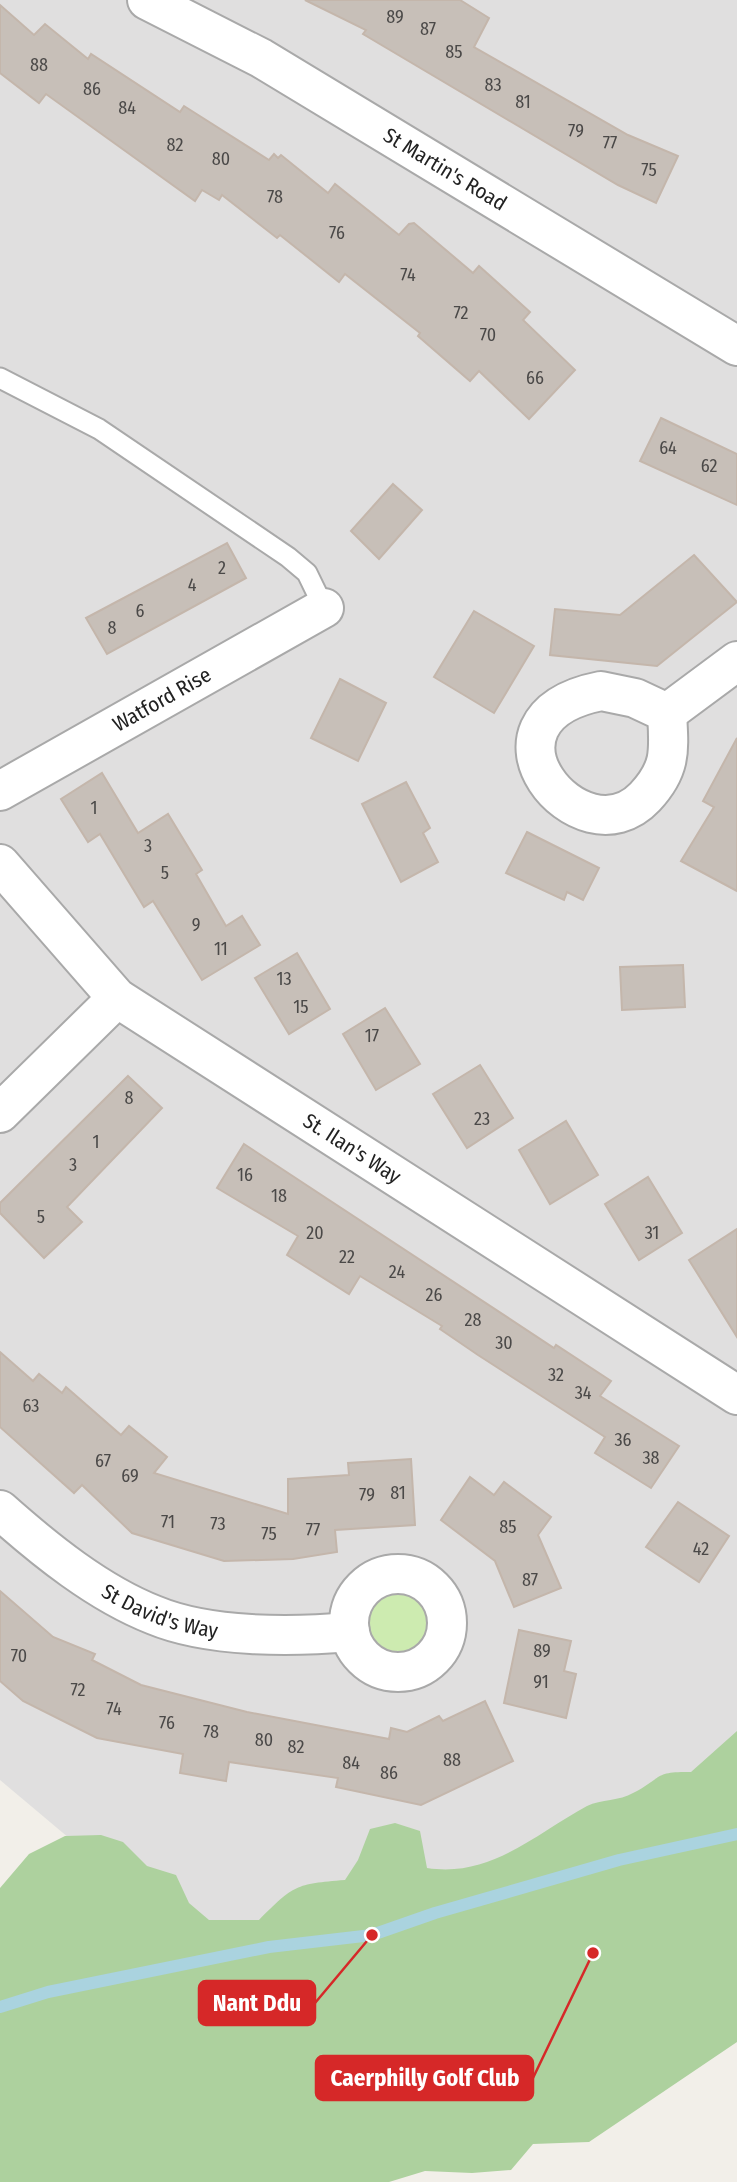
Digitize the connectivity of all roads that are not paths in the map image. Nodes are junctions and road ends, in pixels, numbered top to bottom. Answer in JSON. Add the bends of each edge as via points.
{"nodes":[{"id":1,"x":148,"y":0,"type":"edge"},
{"id":2,"x":737,"y":346,"type":"edge"},
{"id":3,"x":0,"y":378,"type":"edge"},
{"id":4,"x":324,"y":608,"type":"joint"},
{"id":5,"x":737,"y":661,"type":"edge"},
{"id":6,"x":667,"y":713,"type":"dead end"},
{"id":7,"x":0,"y":791,"type":"edge"},
{"id":8,"x":0,"y":864,"type":"edge"},
{"id":9,"x":117,"y":998,"type":"junction"},
{"id":10,"x":0,"y":1113,"type":"edge"},
{"id":11,"x":737,"y":1395,"type":"edge"},
{"id":12,"x":0,"y":1510,"type":"edge"},
{"id":13,"x":350,"y":1632,"type":"dead end"}],
"edges":[{"from":1,"to":2,"type":"street","name":"St Martin's Road","via":[[261,58]]},
{"from":3,"to":4,"type":"lane","via":[[99,429],[288,557],[307,573]]},
{"from":4,"to":7,"type":"street","name":"Watford Rise"},
{"from":5,"to":6,"type":"street"},
{"from":8,"to":9,"type":"street","name":"St. Ilan's Way"},
{"from":9,"to":10,"type":"street"},
{"from":9,"to":11,"type":"street","name":"St. Ilan's Way"},
{"from":12,"to":13,"type":"street","name":"St David's Way","via":[[95,1583],[155,1616],[288,1637]]}]}
